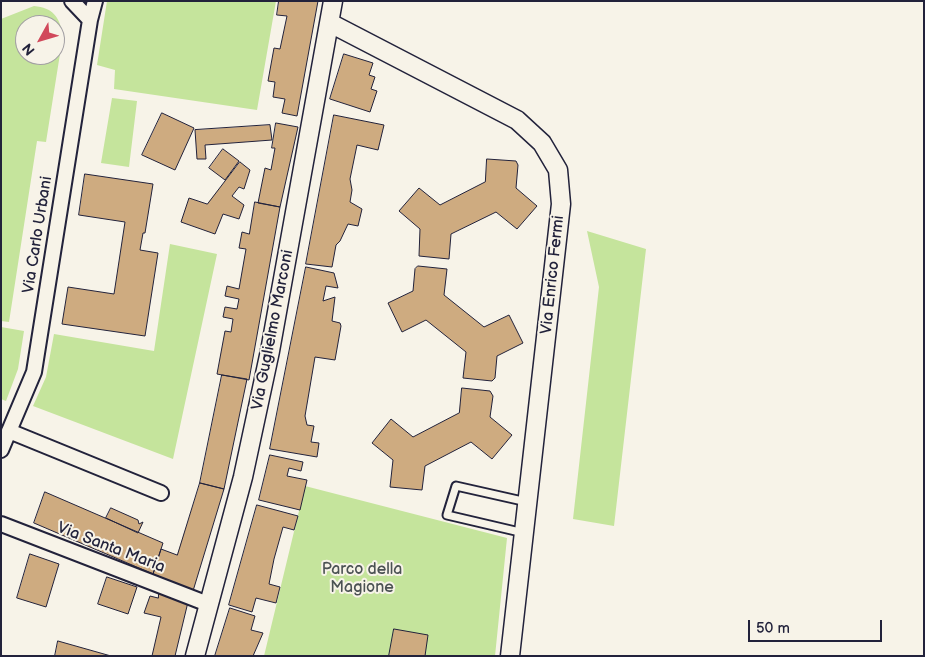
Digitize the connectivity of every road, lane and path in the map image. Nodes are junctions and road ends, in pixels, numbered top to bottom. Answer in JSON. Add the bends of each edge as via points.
{"nodes":[{"id":1,"x":72,"y":1,"type":"edge"},
{"id":2,"x":95,"y":1,"type":"edge"},
{"id":3,"x":334,"y":1,"type":"edge"},
{"id":4,"x":90,"y":20,"type":"junction"},
{"id":5,"x":330,"y":22,"type":"junction"},
{"id":6,"x":10,"y":431,"type":"junction"},
{"id":7,"x":1,"y":450,"type":"edge"},
{"id":8,"x":162,"y":493,"type":"dead end"},
{"id":9,"x":528,"y":502,"type":"junction"},
{"id":10,"x":1,"y":524,"type":"edge"},
{"id":11,"x":524,"y":533,"type":"junction"},
{"id":12,"x":208,"y":604,"type":"junction"},
{"id":13,"x":195,"y":656,"type":"edge"},
{"id":14,"x":510,"y":656,"type":"edge"}],
"edges":[{"from":1,"to":4,"type":"street"},
{"from":2,"to":4,"type":"street","name":"Via Carlo Urbani"},
{"from":3,"to":5,"type":"street","name":"Via Guglielmo Marconi"},
{"from":4,"to":6,"type":"street","name":"Via Carlo Urbani","via":[[34,372]]},
{"from":5,"to":9,"type":"street","name":"Via Enrico Fermi","via":[[517,120],[542,143],[558,170],[561,204]]},
{"from":5,"to":12,"type":"street","name":"Via Guglielmo Marconi","via":[[270,352],[243,477]]},
{"from":6,"to":7,"type":"street","name":"Via Carlo Urbani"},
{"from":6,"to":8,"type":"street"},
{"from":9,"to":11,"type":"street","name":"Via Enrico Fermi"},
{"from":9,"to":11,"type":"lane","via":[[456,486],[447,515]]},
{"from":10,"to":12,"type":"street","name":"Via Santa Maria"},
{"from":11,"to":14,"type":"street","name":"Via Enrico Fermi"},
{"from":12,"to":13,"type":"street","name":"Via Guglielmo Marconi"}]}
